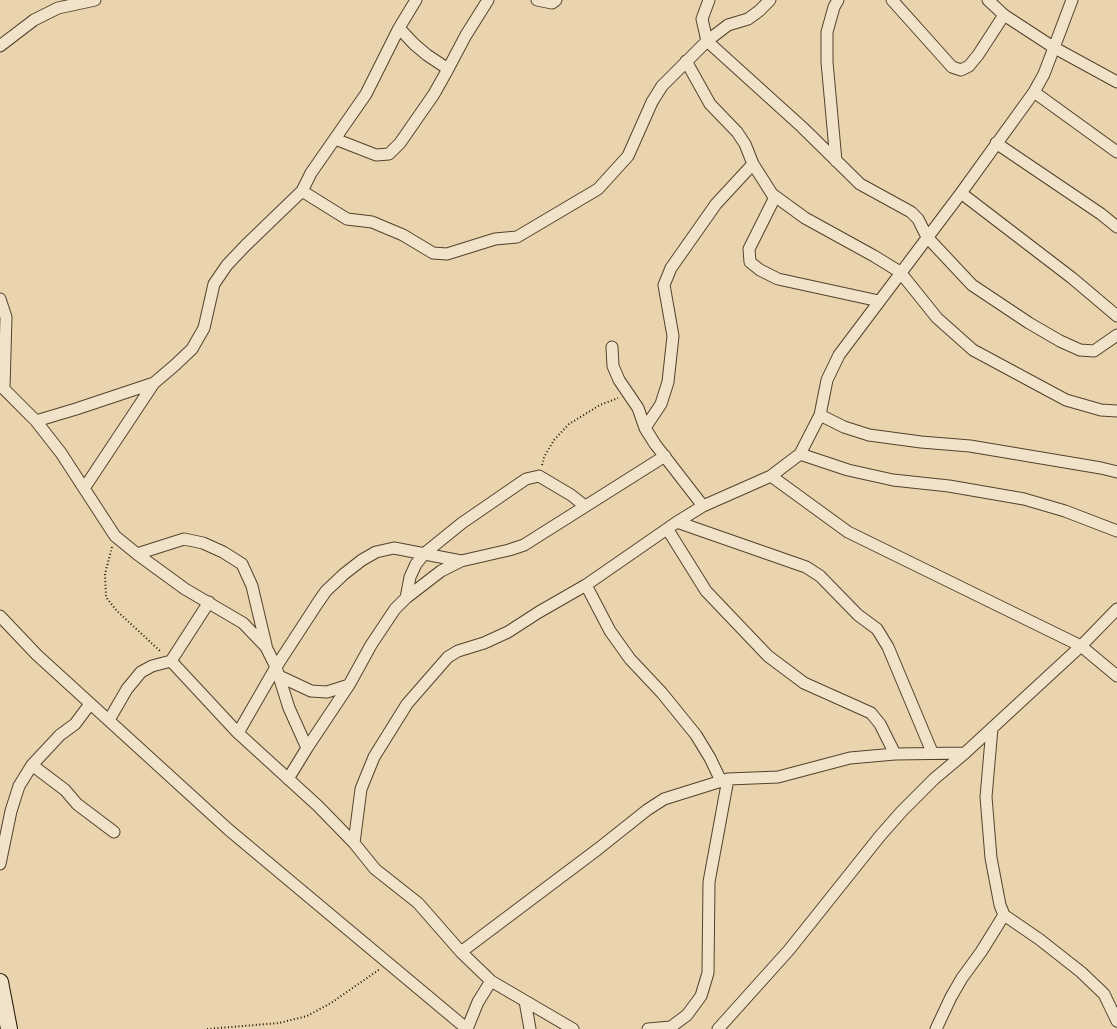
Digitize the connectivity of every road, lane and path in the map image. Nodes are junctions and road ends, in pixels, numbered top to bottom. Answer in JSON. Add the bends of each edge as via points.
{"nodes":[{"id":1,"x":95,"y":0,"type":"edge"},
{"id":2,"x":488,"y":0,"type":"edge"},
{"id":3,"x":537,"y":0,"type":"edge"},
{"id":4,"x":556,"y":0,"type":"edge"},
{"id":5,"x":710,"y":0,"type":"edge"},
{"id":6,"x":770,"y":0,"type":"edge"},
{"id":7,"x":838,"y":0,"type":"edge"},
{"id":8,"x":892,"y":0,"type":"edge"},
{"id":9,"x":988,"y":0,"type":"edge"},
{"id":10,"x":1072,"y":0,"type":"edge"},
{"id":11,"x":410,"y":3,"type":"edge"},
{"id":12,"x":1004,"y":15,"type":"junction"},
{"id":13,"x":399,"y":28,"type":"junction"},
{"id":14,"x":707,"y":41,"type":"junction"},
{"id":15,"x":0,"y":46,"type":"edge"},
{"id":16,"x":1053,"y":47,"type":"junction"},
{"id":17,"x":686,"y":61,"type":"junction"},
{"id":18,"x":448,"y":69,"type":"junction"},
{"id":19,"x":1117,"y":82,"type":"edge"},
{"id":20,"x":1034,"y":92,"type":"junction"},
{"id":21,"x":335,"y":139,"type":"junction"},
{"id":22,"x":996,"y":143,"type":"junction"},
{"id":23,"x":1117,"y":152,"type":"edge"},
{"id":24,"x":836,"y":161,"type":"junction"},
{"id":25,"x":753,"y":164,"type":"junction"},
{"id":26,"x":302,"y":191,"type":"junction"},
{"id":27,"x":961,"y":194,"type":"junction"},
{"id":28,"x":775,"y":197,"type":"junction"},
{"id":29,"x":1117,"y":227,"type":"edge"},
{"id":30,"x":927,"y":237,"type":"junction"},
{"id":31,"x":900,"y":272,"type":"junction"},
{"id":32,"x":0,"y":299,"type":"edge"},
{"id":33,"x":878,"y":301,"type":"junction"},
{"id":34,"x":1117,"y":316,"type":"edge"},
{"id":35,"x":1117,"y":335,"type":"edge"},
{"id":36,"x":612,"y":346,"type":"dead end"},
{"id":37,"x":154,"y":382,"type":"junction"},
{"id":38,"x":2,"y":386,"type":"edge"},
{"id":39,"x":630,"y":394,"type":"junction"},
{"id":40,"x":1117,"y":411,"type":"edge"},
{"id":41,"x":820,"y":415,"type":"junction"},
{"id":42,"x":36,"y":421,"type":"junction"},
{"id":43,"x":645,"y":428,"type":"junction"},
{"id":44,"x":800,"y":454,"type":"junction"},
{"id":45,"x":665,"y":456,"type":"junction"},
{"id":46,"x":1117,"y":472,"type":"edge"},
{"id":47,"x":539,"y":476,"type":"junction"},
{"id":48,"x":771,"y":476,"type":"junction"},
{"id":49,"x":84,"y":487,"type":"junction"},
{"id":50,"x":585,"y":506,"type":"junction"},
{"id":51,"x":703,"y":506,"type":"junction"},
{"id":52,"x":677,"y":522,"type":"junction"},
{"id":53,"x":668,"y":530,"type":"junction"},
{"id":54,"x":1117,"y":531,"type":"edge"},
{"id":55,"x":115,"y":536,"type":"junction"},
{"id":56,"x":425,"y":553,"type":"junction"},
{"id":57,"x":136,"y":554,"type":"junction"},
{"id":58,"x":462,"y":561,"type":"junction"},
{"id":59,"x":586,"y":585,"type":"junction"},
{"id":60,"x":406,"y":598,"type":"junction"},
{"id":61,"x":209,"y":602,"type":"junction"},
{"id":62,"x":1117,"y":609,"type":"edge"},
{"id":63,"x":0,"y":616,"type":"edge"},
{"id":64,"x":1081,"y":646,"type":"junction"},
{"id":65,"x":266,"y":647,"type":"junction"},
{"id":66,"x":171,"y":661,"type":"junction"},
{"id":67,"x":278,"y":671,"type":"junction"},
{"id":68,"x":1117,"y":676,"type":"edge"},
{"id":69,"x":349,"y":686,"type":"junction"},
{"id":70,"x":90,"y":704,"type":"junction"},
{"id":71,"x":109,"y":720,"type":"junction"},
{"id":72,"x":992,"y":728,"type":"junction"},
{"id":73,"x":238,"y":733,"type":"junction"},
{"id":74,"x":307,"y":748,"type":"junction"},
{"id":75,"x":932,"y":752,"type":"junction"},
{"id":76,"x":965,"y":753,"type":"junction"},
{"id":77,"x":895,"y":754,"type":"junction"},
{"id":78,"x":32,"y":765,"type":"junction"},
{"id":79,"x":288,"y":779,"type":"junction"},
{"id":80,"x":724,"y":780,"type":"junction"},
{"id":81,"x":114,"y":832,"type":"dead end"},
{"id":82,"x":354,"y":843,"type":"junction"},
{"id":83,"x":0,"y":864,"type":"edge"},
{"id":84,"x":1004,"y":915,"type":"junction"},
{"id":85,"x":461,"y":952,"type":"junction"},
{"id":86,"x":388,"y":964,"type":"junction"},
{"id":87,"x":491,"y":981,"type":"junction"},
{"id":88,"x":0,"y":982,"type":"edge"},
{"id":89,"x":525,"y":1001,"type":"junction"},
{"id":90,"x":1117,"y":1021,"type":"edge"},
{"id":91,"x":9,"y":1029,"type":"edge"},
{"id":92,"x":207,"y":1029,"type":"edge"},
{"id":93,"x":467,"y":1029,"type":"edge"},
{"id":94,"x":530,"y":1029,"type":"edge"},
{"id":95,"x":573,"y":1029,"type":"edge"},
{"id":96,"x":648,"y":1029,"type":"edge"},
{"id":97,"x":718,"y":1029,"type":"edge"},
{"id":98,"x":936,"y":1029,"type":"edge"}],
"edges":[{"from":1,"to":15,"type":"street","via":[[58,8],[34,20]]},
{"from":2,"to":18,"type":"street"},
{"from":3,"to":4,"type":"street"},
{"from":5,"to":14,"type":"street","via":[[702,18]]},
{"from":6,"to":14,"type":"street","via":[[759,12],[728,25]]},
{"from":7,"to":24,"type":"street","via":[[827,32]]},
{"from":8,"to":12,"type":"street","via":[[952,67],[961,70],[978,55]]},
{"from":9,"to":12,"type":"street"},
{"from":10,"to":16,"type":"street"},
{"from":11,"to":13,"type":"street"},
{"from":12,"to":16,"type":"street"},
{"from":13,"to":18,"type":"street","via":[[427,56]]},
{"from":13,"to":21,"type":"street","via":[[366,94]]},
{"from":14,"to":17,"type":"street"},
{"from":14,"to":24,"type":"street"},
{"from":16,"to":19,"type":"street"},
{"from":16,"to":20,"type":"street"},
{"from":17,"to":25,"type":"street","via":[[710,104],[741,138]]},
{"from":17,"to":26,"type":"street","via":[[662,86],[652,102],[628,156],[598,189],[517,237],[495,239],[447,254],[432,253],[403,235],[372,222],[347,218]]},
{"from":18,"to":21,"type":"street","via":[[406,135],[389,154],[376,155]]},
{"from":20,"to":22,"type":"street"},
{"from":20,"to":23,"type":"street"},
{"from":21,"to":26,"type":"street"},
{"from":22,"to":27,"type":"street"},
{"from":22,"to":29,"type":"street"},
{"from":24,"to":30,"type":"street","via":[[860,184],[911,212]]},
{"from":25,"to":28,"type":"street"},
{"from":25,"to":43,"type":"street","via":[[716,204],[670,268],[664,285],[673,336],[668,382],[662,404]]},
{"from":26,"to":37,"type":"street","via":[[227,265],[214,284],[204,328],[192,349]]},
{"from":27,"to":30,"type":"street"},
{"from":27,"to":34,"type":"street"},
{"from":28,"to":31,"type":"street","via":[[805,218]]},
{"from":28,"to":33,"type":"street","via":[[749,249],[750,262],[778,279]]},
{"from":30,"to":31,"type":"street"},
{"from":30,"to":35,"type":"street","via":[[972,285],[1060,341],[1080,350],[1094,351]]},
{"from":31,"to":33,"type":"street"},
{"from":31,"to":40,"type":"street","via":[[936,318],[973,350],[1066,400]]},
{"from":32,"to":38,"type":"street","via":[[6,317]]},
{"from":33,"to":41,"type":"street","via":[[839,355],[827,380]]},
{"from":36,"to":39,"type":"street","via":[[612,366]]},
{"from":37,"to":42,"type":"street"},
{"from":37,"to":49,"type":"street"},
{"from":38,"to":42,"type":"street"},
{"from":39,"to":43,"type":"street"},
{"from":39,"to":47,"type":"path","via":[[600,405],[569,424],[544,457]]},
{"from":41,"to":44,"type":"street"},
{"from":41,"to":46,"type":"street","via":[[869,435],[970,446]]},
{"from":42,"to":49,"type":"street"},
{"from":43,"to":45,"type":"street"},
{"from":44,"to":48,"type":"street"},
{"from":44,"to":54,"type":"street","via":[[893,480],[1024,499]]},
{"from":45,"to":50,"type":"street"},
{"from":45,"to":51,"type":"street"},
{"from":47,"to":50,"type":"street"},
{"from":47,"to":56,"type":"street","via":[[526,479]]},
{"from":48,"to":51,"type":"street"},
{"from":48,"to":64,"type":"street","via":[[848,532]]},
{"from":49,"to":55,"type":"street"},
{"from":50,"to":58,"type":"street","via":[[524,545]]},
{"from":51,"to":52,"type":"street"},
{"from":52,"to":53,"type":"street"},
{"from":52,"to":75,"type":"street","via":[[806,568],[820,576],[858,616],[877,629],[888,646]]},
{"from":53,"to":59,"type":"street"},
{"from":53,"to":77,"type":"street","via":[[706,590],[768,656],[804,683],[870,713],[880,724]]},
{"from":55,"to":57,"type":"street"},
{"from":55,"to":66,"type":"path","via":[[104,574],[106,597]]},
{"from":56,"to":58,"type":"street"},
{"from":56,"to":60,"type":"street","via":[[410,577]]},
{"from":56,"to":67,"type":"street","via":[[394,548],[376,552],[344,574],[326,591]]},
{"from":57,"to":61,"type":"street"},
{"from":57,"to":65,"type":"street","via":[[184,539],[203,543],[242,564],[252,586]]},
{"from":58,"to":60,"type":"street"},
{"from":59,"to":80,"type":"street","via":[[610,631],[696,735]]},
{"from":59,"to":82,"type":"street","via":[[508,632],[458,650],[432,674],[407,704],[374,757],[361,789]]},
{"from":60,"to":69,"type":"street","via":[[371,645]]},
{"from":61,"to":65,"type":"street","via":[[243,623]]},
{"from":61,"to":66,"type":"street"},
{"from":62,"to":64,"type":"street"},
{"from":63,"to":70,"type":"street"},
{"from":64,"to":68,"type":"street"},
{"from":64,"to":72,"type":"street"},
{"from":65,"to":67,"type":"street"},
{"from":66,"to":71,"type":"street","via":[[142,672],[127,689]]},
{"from":66,"to":73,"type":"street"},
{"from":67,"to":69,"type":"street","via":[[310,691],[327,692]]},
{"from":67,"to":73,"type":"street"},
{"from":67,"to":74,"type":"street","via":[[289,708]]},
{"from":69,"to":74,"type":"street"},
{"from":70,"to":71,"type":"street"},
{"from":70,"to":78,"type":"street","via":[[75,724]]},
{"from":71,"to":86,"type":"street","via":[[229,830]]},
{"from":72,"to":76,"type":"street"},
{"from":72,"to":84,"type":"street","via":[[986,797],[991,858]]},
{"from":73,"to":79,"type":"street"},
{"from":74,"to":79,"type":"street"},
{"from":75,"to":76,"type":"street"},
{"from":75,"to":77,"type":"street"},
{"from":76,"to":97,"type":"street","via":[[902,810],[789,950]]},
{"from":77,"to":80,"type":"street","via":[[850,758],[778,777]]},
{"from":78,"to":81,"type":"street"},
{"from":78,"to":83,"type":"street","via":[[19,786]]},
{"from":79,"to":82,"type":"street"},
{"from":80,"to":85,"type":"street","via":[[664,799],[647,810]]},
{"from":80,"to":96,"type":"street","via":[[709,882],[708,973],[701,996],[687,1015],[671,1027]]},
{"from":82,"to":85,"type":"street","via":[[375,869],[418,903]]},
{"from":84,"to":90,"type":"street","via":[[1081,972],[1104,994]]},
{"from":84,"to":98,"type":"street","via":[[955,991]]},
{"from":85,"to":87,"type":"street"},
{"from":86,"to":92,"type":"path","via":[[307,1016],[279,1023]]},
{"from":86,"to":93,"type":"street"},
{"from":87,"to":89,"type":"street"},
{"from":87,"to":93,"type":"street"},
{"from":88,"to":91,"type":"street"},
{"from":89,"to":94,"type":"street"},
{"from":89,"to":95,"type":"street"}]}
